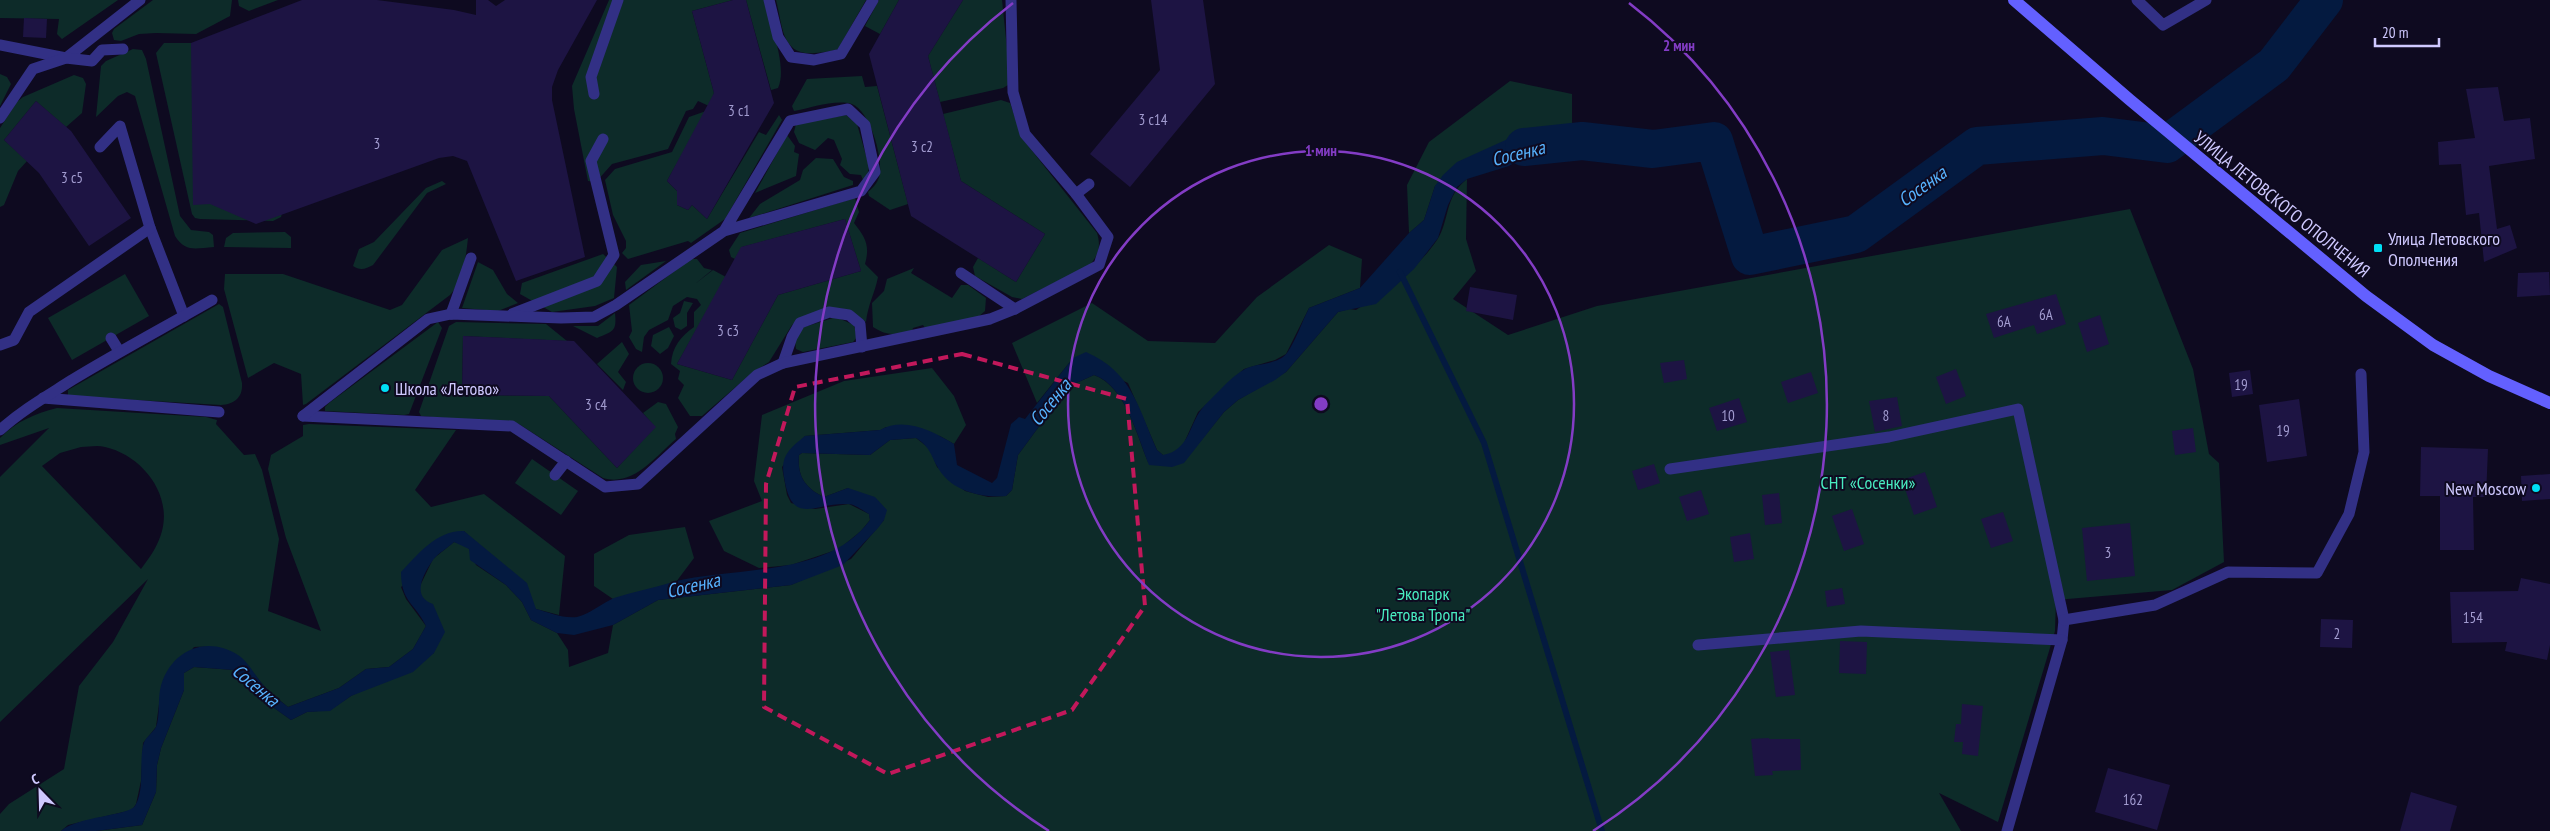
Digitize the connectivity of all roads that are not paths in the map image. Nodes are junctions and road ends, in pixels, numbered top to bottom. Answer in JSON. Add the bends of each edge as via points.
{"nodes":[{"id":1,"x":140,"y":0,"type":"edge"},
{"id":2,"x":618,"y":0,"type":"edge"},
{"id":3,"x":769,"y":0,"type":"edge"},
{"id":4,"x":873,"y":0,"type":"edge"},
{"id":5,"x":1010,"y":0,"type":"edge"},
{"id":6,"x":2014,"y":0,"type":"edge"},
{"id":7,"x":2137,"y":0,"type":"edge"},
{"id":8,"x":2206,"y":0,"type":"edge"},
{"id":9,"x":0,"y":45,"type":"edge"},
{"id":10,"x":123,"y":49,"type":"dead end"},
{"id":11,"x":66,"y":58,"type":"junction"},
{"id":12,"x":594,"y":94,"type":"dead end"},
{"id":13,"x":0,"y":118,"type":"edge"},
{"id":14,"x":603,"y":139,"type":"dead end"},
{"id":15,"x":100,"y":148,"type":"dead end"},
{"id":16,"x":1089,"y":184,"type":"dead end"},
{"id":17,"x":1076,"y":194,"type":"junction"},
{"id":18,"x":150,"y":228,"type":"junction"},
{"id":19,"x":724,"y":231,"type":"junction"},
{"id":20,"x":471,"y":258,"type":"dead end"},
{"id":21,"x":961,"y":273,"type":"dead end"},
{"id":22,"x":212,"y":300,"type":"dead end"},
{"id":23,"x":1015,"y":309,"type":"junction"},
{"id":24,"x":451,"y":314,"type":"junction"},
{"id":25,"x":184,"y":316,"type":"junction"},
{"id":26,"x":508,"y":316,"type":"junction"},
{"id":27,"x":111,"y":338,"type":"dead end"},
{"id":28,"x":0,"y":345,"type":"edge"},
{"id":29,"x":862,"y":347,"type":"junction"},
{"id":30,"x":119,"y":351,"type":"junction"},
{"id":31,"x":783,"y":363,"type":"junction"},
{"id":32,"x":2361,"y":374,"type":"dead end"},
{"id":33,"x":43,"y":398,"type":"junction"},
{"id":34,"x":2550,"y":403,"type":"edge"},
{"id":35,"x":219,"y":412,"type":"dead end"},
{"id":36,"x":0,"y":430,"type":"edge"},
{"id":37,"x":566,"y":461,"type":"junction"},
{"id":38,"x":1670,"y":469,"type":"dead end"},
{"id":39,"x":555,"y":475,"type":"dead end"},
{"id":40,"x":2064,"y":620,"type":"junction"},
{"id":41,"x":2062,"y":640,"type":"junction"},
{"id":42,"x":1698,"y":645,"type":"dead end"},
{"id":43,"x":2007,"y":831,"type":"edge"}],
"edges":[{"from":1,"to":11,"type":"lane"},
{"from":2,"to":12,"type":"lane","via":[[590,76]]},
{"from":3,"to":4,"type":"lane","via":[[778,37],[792,58],[814,60],[841,54]]},
{"from":5,"to":17,"type":"lane","via":[[1013,92],[1025,134]]},
{"from":6,"to":34,"type":"main road","name":"УЛИЦА ЛЕТОВСКОГО ОПОЛЧЕНИЯ","via":[[2211,169],[2366,296],[2433,345],[2489,376]]},
{"from":7,"to":8,"type":"lane","via":[[2163,25]]},
{"from":9,"to":11,"type":"lane"},
{"from":10,"to":11,"type":"lane","via":[[102,50],[92,61]]},
{"from":11,"to":13,"type":"lane","via":[[33,68]]},
{"from":14,"to":26,"type":"lane","via":[[592,162],[614,255],[596,281]]},
{"from":15,"to":18,"type":"lane","via":[[120,126]]},
{"from":16,"to":17,"type":"lane"},
{"from":17,"to":23,"type":"lane","via":[[1108,236],[1099,265]]},
{"from":18,"to":25,"type":"lane"},
{"from":18,"to":28,"type":"lane","via":[[30,312],[14,340]]},
{"from":19,"to":19,"type":"lane","via":[[861,191],[875,172],[865,125],[848,109],[790,121]]},
{"from":19,"to":26,"type":"lane","via":[[594,317]]},
{"from":20,"to":24,"type":"lane"},
{"from":21,"to":23,"type":"lane"},
{"from":22,"to":25,"type":"lane"},
{"from":23,"to":29,"type":"lane","via":[[990,319],[919,331]]},
{"from":24,"to":26,"type":"lane"},
{"from":24,"to":37,"type":"lane","via":[[428,320],[303,416],[512,426]]},
{"from":25,"to":30,"type":"lane"},
{"from":27,"to":30,"type":"lane"},
{"from":29,"to":31,"type":"lane"},
{"from":29,"to":31,"type":"lane","via":[[860,324],[850,315],[829,312],[800,323]]},
{"from":30,"to":33,"type":"lane"},
{"from":31,"to":37,"type":"lane","via":[[757,376],[638,484],[605,487]]},
{"from":32,"to":40,"type":"lane","via":[[2364,452],[2349,514],[2317,573],[2228,572],[2155,605]]},
{"from":33,"to":35,"type":"lane"},
{"from":33,"to":36,"type":"lane"},
{"from":37,"to":39,"type":"lane"},
{"from":38,"to":40,"type":"lane","via":[[1889,437],[2018,409]]},
{"from":40,"to":41,"type":"lane"},
{"from":41,"to":42,"type":"lane","via":[[1861,631]]},
{"from":41,"to":43,"type":"lane"}]}
